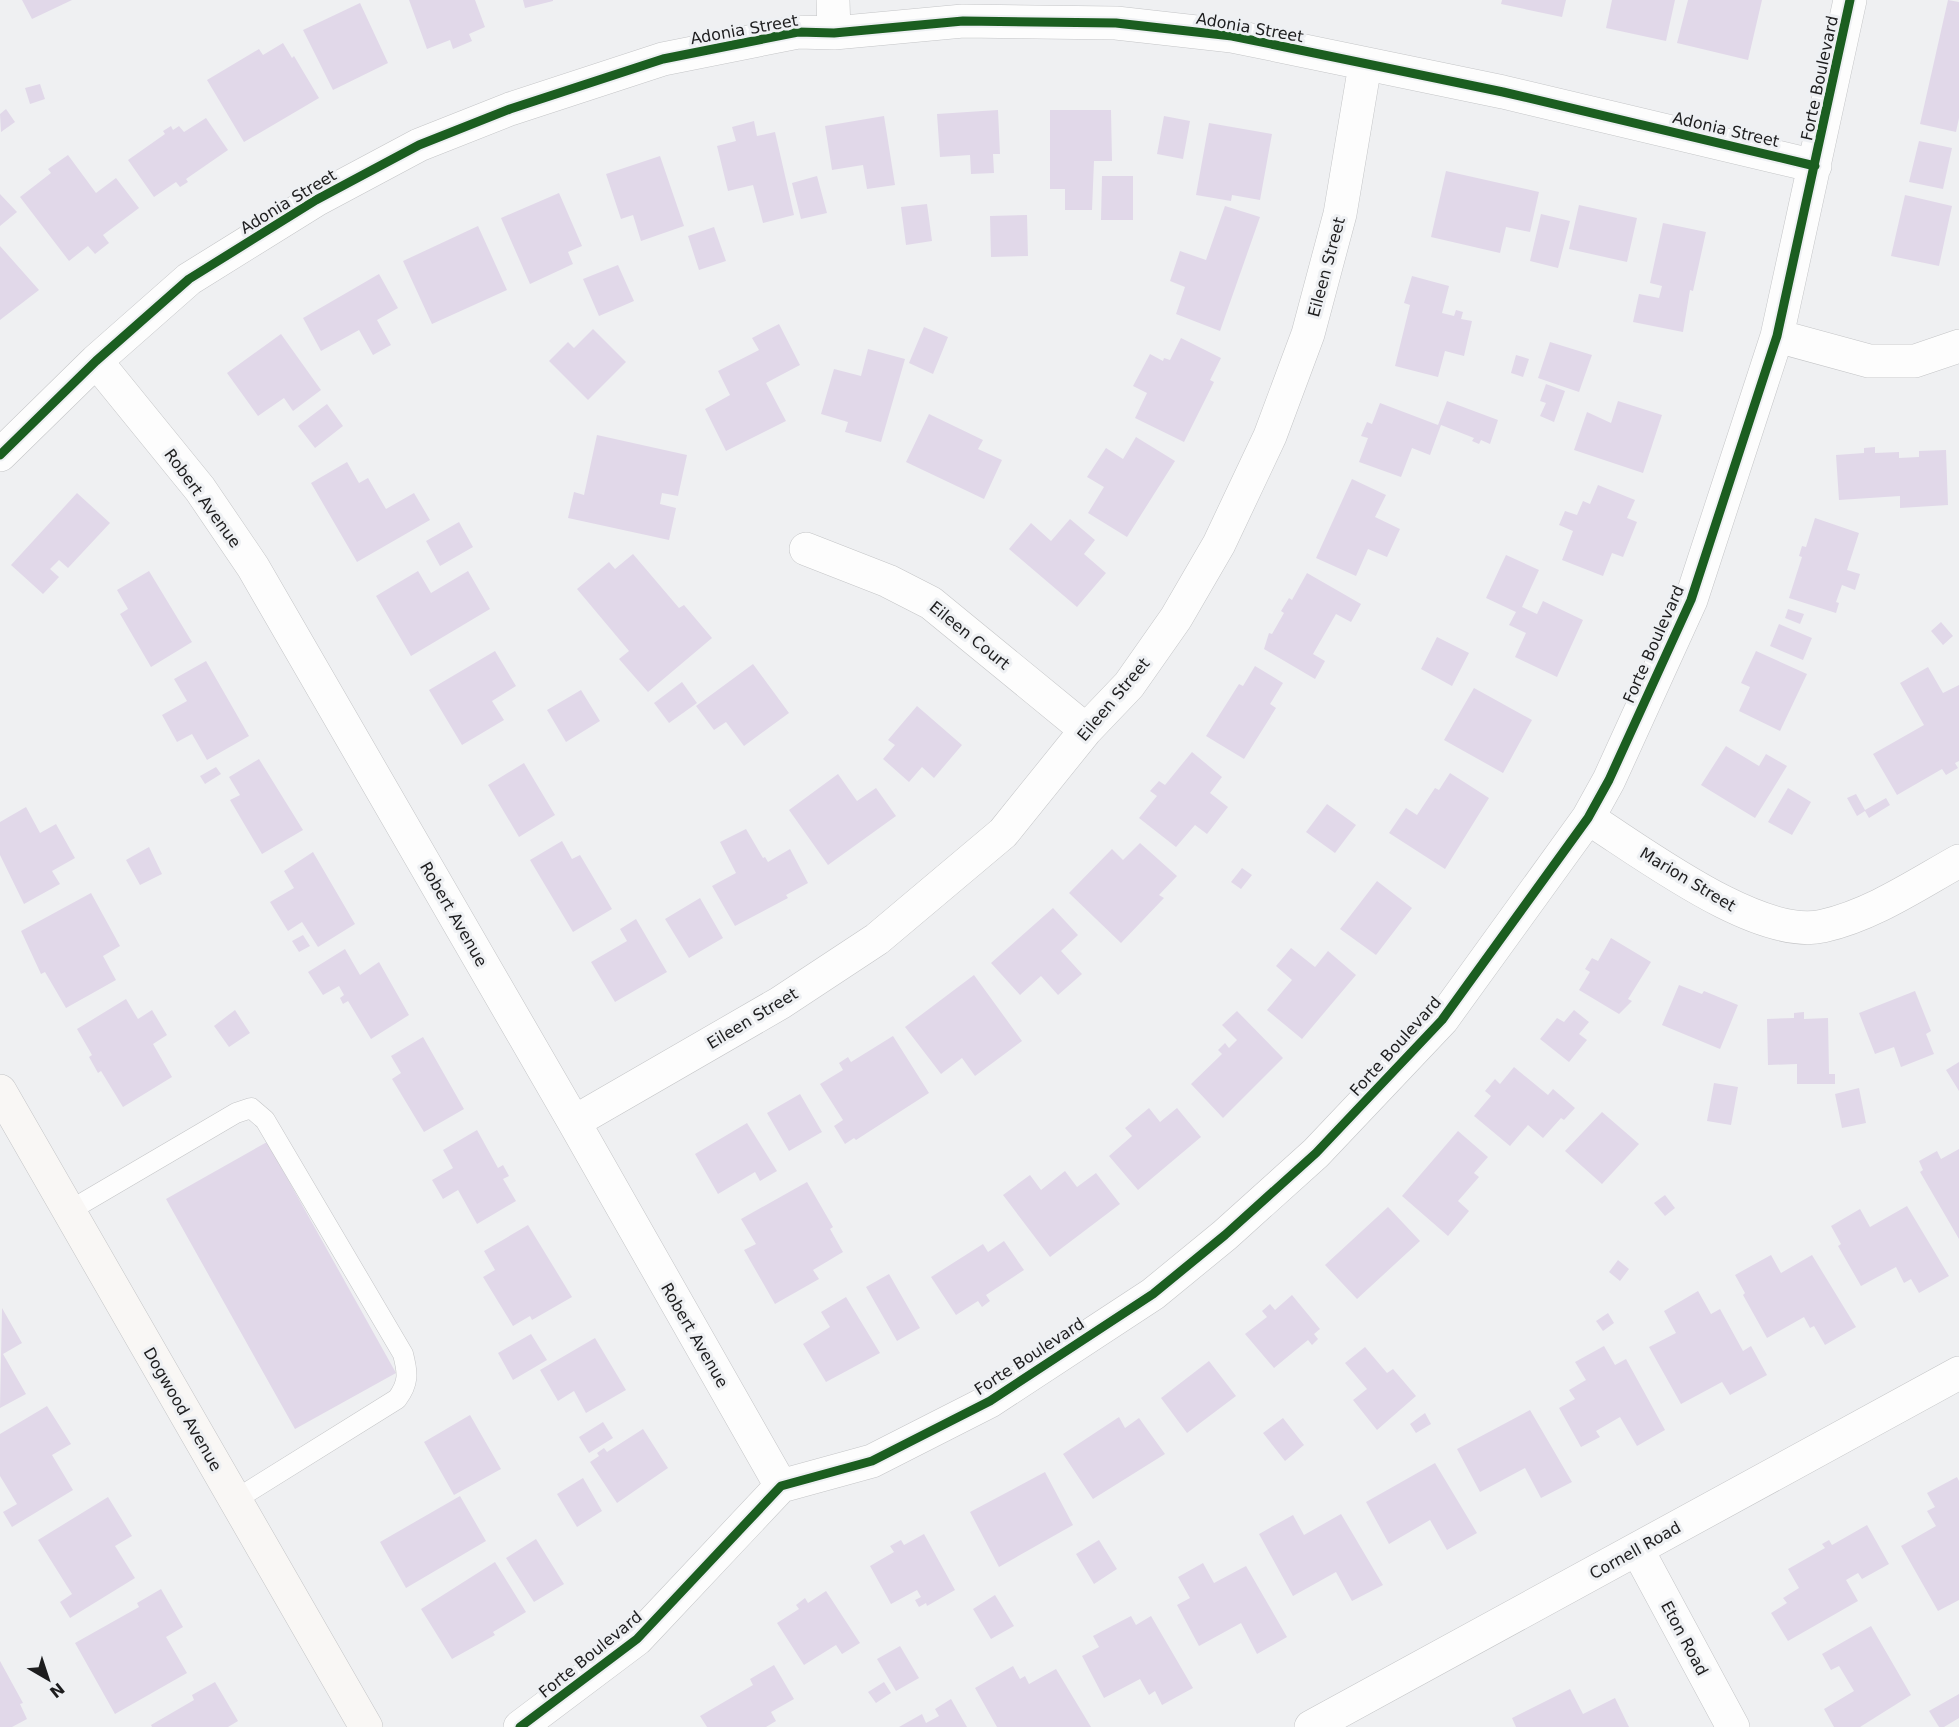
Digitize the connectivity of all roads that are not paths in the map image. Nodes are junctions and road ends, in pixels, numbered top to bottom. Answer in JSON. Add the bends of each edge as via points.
{"nodes":[{"id":1,"x":833,"y":0,"type":"edge"},
{"id":2,"x":1850,"y":0,"type":"edge"},
{"id":3,"x":834,"y":33,"type":"junction"},
{"id":4,"x":1365,"y":65,"type":"junction"},
{"id":5,"x":1815,"y":166,"type":"junction"},
{"id":6,"x":1778,"y":336,"type":"junction"},
{"id":7,"x":1959,"y":346,"type":"edge"},
{"id":8,"x":96,"y":361,"type":"junction"},
{"id":9,"x":0,"y":455,"type":"edge"},
{"id":10,"x":806,"y":549,"type":"dead end"},
{"id":11,"x":1086,"y":730,"type":"junction"},
{"id":12,"x":1588,"y":818,"type":"junction"},
{"id":13,"x":1959,"y":861,"type":"edge"},
{"id":14,"x":2,"y":1100,"type":"edge"},
{"id":15,"x":574,"y":1122,"type":"junction"},
{"id":16,"x":69,"y":1211,"type":"junction"},
{"id":17,"x":1959,"y":1373,"type":"edge"},
{"id":18,"x":781,"y":1486,"type":"junction"},
{"id":19,"x":235,"y":1500,"type":"junction"},
{"id":20,"x":1637,"y":1549,"type":"junction"},
{"id":21,"x":366,"y":1727,"type":"edge"},
{"id":22,"x":520,"y":1727,"type":"edge"},
{"id":23,"x":1311,"y":1727,"type":"edge"},
{"id":24,"x":1733,"y":1727,"type":"edge"}],
"edges":[{"from":1,"to":3,"type":"street"},
{"from":2,"to":5,"type":"street","name":"Forte Boulevard"},
{"from":3,"to":4,"type":"street","name":"Adonia Street","via":[[963,21],[1116,23],[1232,36]]},
{"from":3,"to":8,"type":"street","name":"Adonia Street","via":[[798,32],[663,59],[510,109],[419,145],[316,200],[189,279]]},
{"from":4,"to":5,"type":"street","name":"Adonia Street","via":[[1503,92]]},
{"from":4,"to":11,"type":"street","name":"Eileen Street","via":[[1340,214],[1308,334],[1270,436],[1219,544],[1176,618],[1129,685]]},
{"from":5,"to":6,"type":"street","name":"Forte Boulevard"},
{"from":6,"to":7,"type":"street","via":[[1869,361],[1915,361]]},
{"from":6,"to":12,"type":"street","name":"Forte Boulevard","via":[[1691,600]]},
{"from":8,"to":9,"type":"street","name":"Adonia Street"},
{"from":8,"to":15,"type":"street","name":"Robert Avenue","via":[[200,489],[253,567]]},
{"from":10,"to":11,"type":"street","name":"Eileen Court","via":[[888,581],[931,603]]},
{"from":11,"to":15,"type":"street","name":"Eileen Street","via":[[1004,833],[877,939],[780,1002]]},
{"from":12,"to":13,"type":"street","name":"Marion Street","via":[[1733,908],[1794,927],[1821,927],[1858,915]]},
{"from":12,"to":18,"type":"street","name":"Forte Boulevard","via":[[1442,1020],[1316,1153],[1225,1235],[1153,1294],[990,1401],[872,1461]]},
{"from":14,"to":16,"type":"street","name":"Dogwood Avenue"},
{"from":15,"to":18,"type":"street","name":"Robert Avenue"},
{"from":16,"to":19,"type":"street","name":"Dogwood Avenue"},
{"from":16,"to":19,"type":"lane","via":[[236,1113],[251,1108],[265,1120],[403,1354],[407,1380],[397,1399]]},
{"from":17,"to":20,"type":"street","name":"Cornell Road"},
{"from":18,"to":22,"type":"street","name":"Forte Boulevard","via":[[637,1639]]},
{"from":19,"to":21,"type":"street","name":"Dogwood Avenue"},
{"from":20,"to":23,"type":"street","name":"Cornell Road"},
{"from":20,"to":24,"type":"street","name":"Eton Road"}]}
